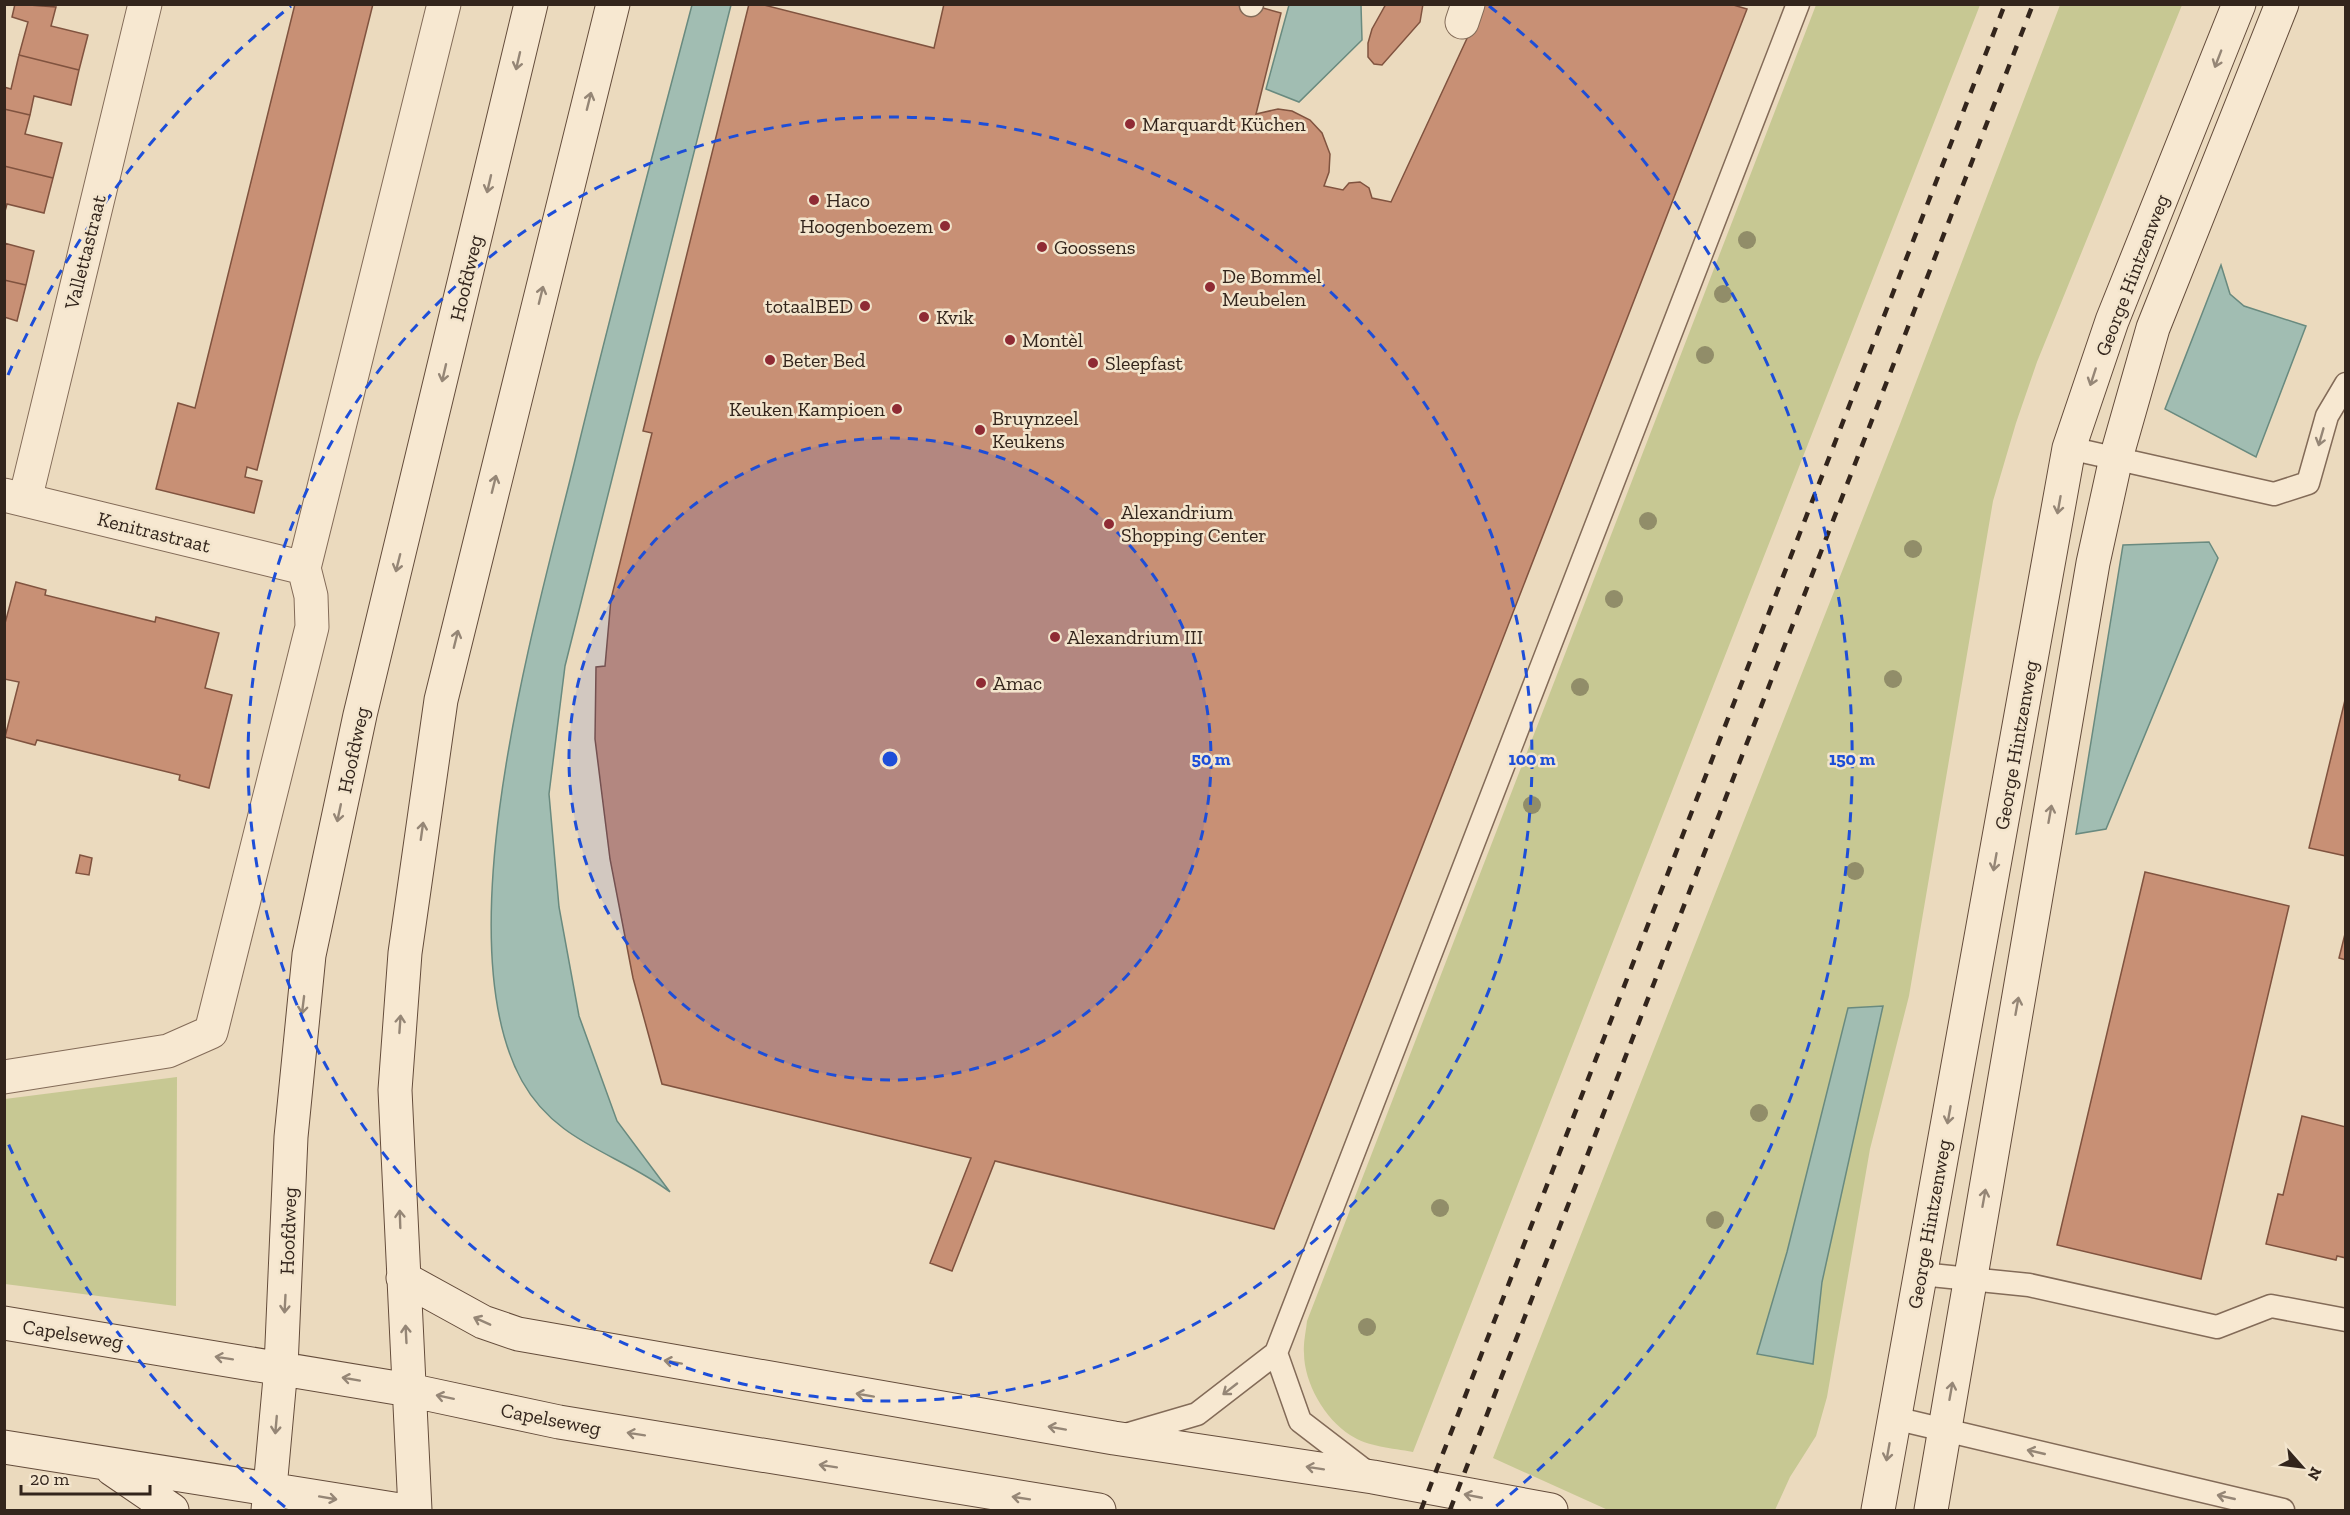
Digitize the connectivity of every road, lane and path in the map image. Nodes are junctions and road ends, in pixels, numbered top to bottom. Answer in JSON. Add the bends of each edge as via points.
{"nodes":[{"id":1,"x":145,"y":4,"type":"edge"},
{"id":2,"x":444,"y":4,"type":"edge"},
{"id":3,"x":531,"y":4,"type":"edge"},
{"id":4,"x":613,"y":4,"type":"edge"},
{"id":5,"x":1798,"y":4,"type":"edge"},
{"id":6,"x":2239,"y":4,"type":"edge"},
{"id":7,"x":2282,"y":4,"type":"edge"},
{"id":8,"x":2346,"y":384,"type":"edge"},
{"id":9,"x":2070,"y":448,"type":"junction"},
{"id":10,"x":2116,"y":458,"type":"junction"},
{"id":11,"x":10,"y":498,"type":"edge"},
{"id":12,"x":304,"y":568,"type":"junction"},
{"id":13,"x":4,"y":1077,"type":"edge"},
{"id":14,"x":1921,"y":1274,"type":"junction"},
{"id":15,"x":403,"y":1278,"type":"junction"},
{"id":16,"x":1970,"y":1280,"type":"junction"},
{"id":17,"x":2346,"y":1320,"type":"edge"},
{"id":18,"x":4,"y":1323,"type":"edge"},
{"id":19,"x":1276,"y":1353,"type":"junction"},
{"id":20,"x":282,"y":1367,"type":"junction"},
{"id":21,"x":408,"y":1390,"type":"junction"},
{"id":22,"x":1894,"y":1418,"type":"junction"},
{"id":23,"x":1944,"y":1430,"type":"junction"},
{"id":24,"x":1114,"y":1438,"type":"junction"},
{"id":25,"x":4,"y":1447,"type":"edge"},
{"id":26,"x":102,"y":1464,"type":"junction"},
{"id":27,"x":1373,"y":1477,"type":"junction"},
{"id":28,"x":269,"y":1499,"type":"edge"},
{"id":29,"x":172,"y":1510,"type":"edge"},
{"id":30,"x":400,"y":1510,"type":"edge"},
{"id":31,"x":415,"y":1510,"type":"edge"},
{"id":32,"x":1099,"y":1510,"type":"edge"},
{"id":33,"x":1551,"y":1510,"type":"edge"},
{"id":34,"x":1878,"y":1510,"type":"edge"},
{"id":35,"x":1931,"y":1510,"type":"edge"},
{"id":36,"x":2283,"y":1510,"type":"edge"}],
"edges":[{"from":1,"to":11,"type":"main road","name":"Vallettastraat"},
{"from":2,"to":12,"type":"main road"},
{"from":3,"to":20,"type":"main road","name":"Hoofdweg","one_way":true,"via":[[360,715],[309,955],[291,1137]]},
{"from":15,"to":4,"type":"main road","one_way":true,"via":[[396,1079],[405,953],[441,700]]},
{"from":5,"to":19,"type":"lane"},
{"from":6,"to":9,"type":"main road","name":"George Hintzenweg","one_way":true,"via":[[2112,321]]},
{"from":7,"to":10,"type":"main road","name":"George Hintzenweg","via":[[2153,328]]},
{"from":8,"to":10,"type":"lane","one_way":true,"via":[[2327,416],[2308,483],[2274,494]]},
{"from":9,"to":10,"type":"lane"},
{"from":9,"to":14,"type":"main road","name":"George Hintzenweg","one_way":true},
{"from":16,"to":10,"type":"main road","name":"George Hintzenweg","one_way":true,"via":[[2093,563]]},
{"from":11,"to":12,"type":"main road","name":"Kenitrastraat"},
{"from":12,"to":13,"type":"main road","via":[[312,627],[211,1032],[168,1051]]},
{"from":14,"to":16,"type":"lane"},
{"from":14,"to":22,"type":"main road","name":"George Hintzenweg"},
{"from":21,"to":15,"type":"main road","one_way":true},
{"from":24,"to":15,"type":"main road","one_way":true,"via":[[518,1334],[483,1322]]},
{"from":16,"to":17,"type":"lane","via":[[2029,1285],[2217,1327],[2271,1306]]},
{"from":23,"to":16,"type":"main road","name":"George Hintzenweg","one_way":true},
{"from":20,"to":18,"type":"main road","name":"Capelseweg","one_way":true},
{"from":19,"to":24,"type":"lane","one_way":true,"via":[[1197,1414]]},
{"from":19,"to":27,"type":"lane","via":[[1300,1420]]},
{"from":21,"to":20,"type":"main road","name":"Capelseweg","one_way":true},
{"from":20,"to":28,"type":"main road","name":"Hoofdweg","one_way":true},
{"from":21,"to":31,"type":"main road"},
{"from":32,"to":21,"type":"main road","name":"Capelseweg","one_way":true,"via":[[559,1422]]},
{"from":22,"to":23,"type":"lane"},
{"from":22,"to":34,"type":"main road","name":"George Hintzenweg","one_way":true},
{"from":23,"to":35,"type":"main road","name":"George Hintzenweg"},
{"from":36,"to":23,"type":"lane","one_way":true},
{"from":27,"to":24,"type":"main road","one_way":true},
{"from":25,"to":26,"type":"main road"},
{"from":26,"to":28,"type":"main road"},
{"from":26,"to":29,"type":"main road"},
{"from":33,"to":27,"type":"main road","one_way":true},
{"from":28,"to":30,"type":"main road","one_way":true}]}
